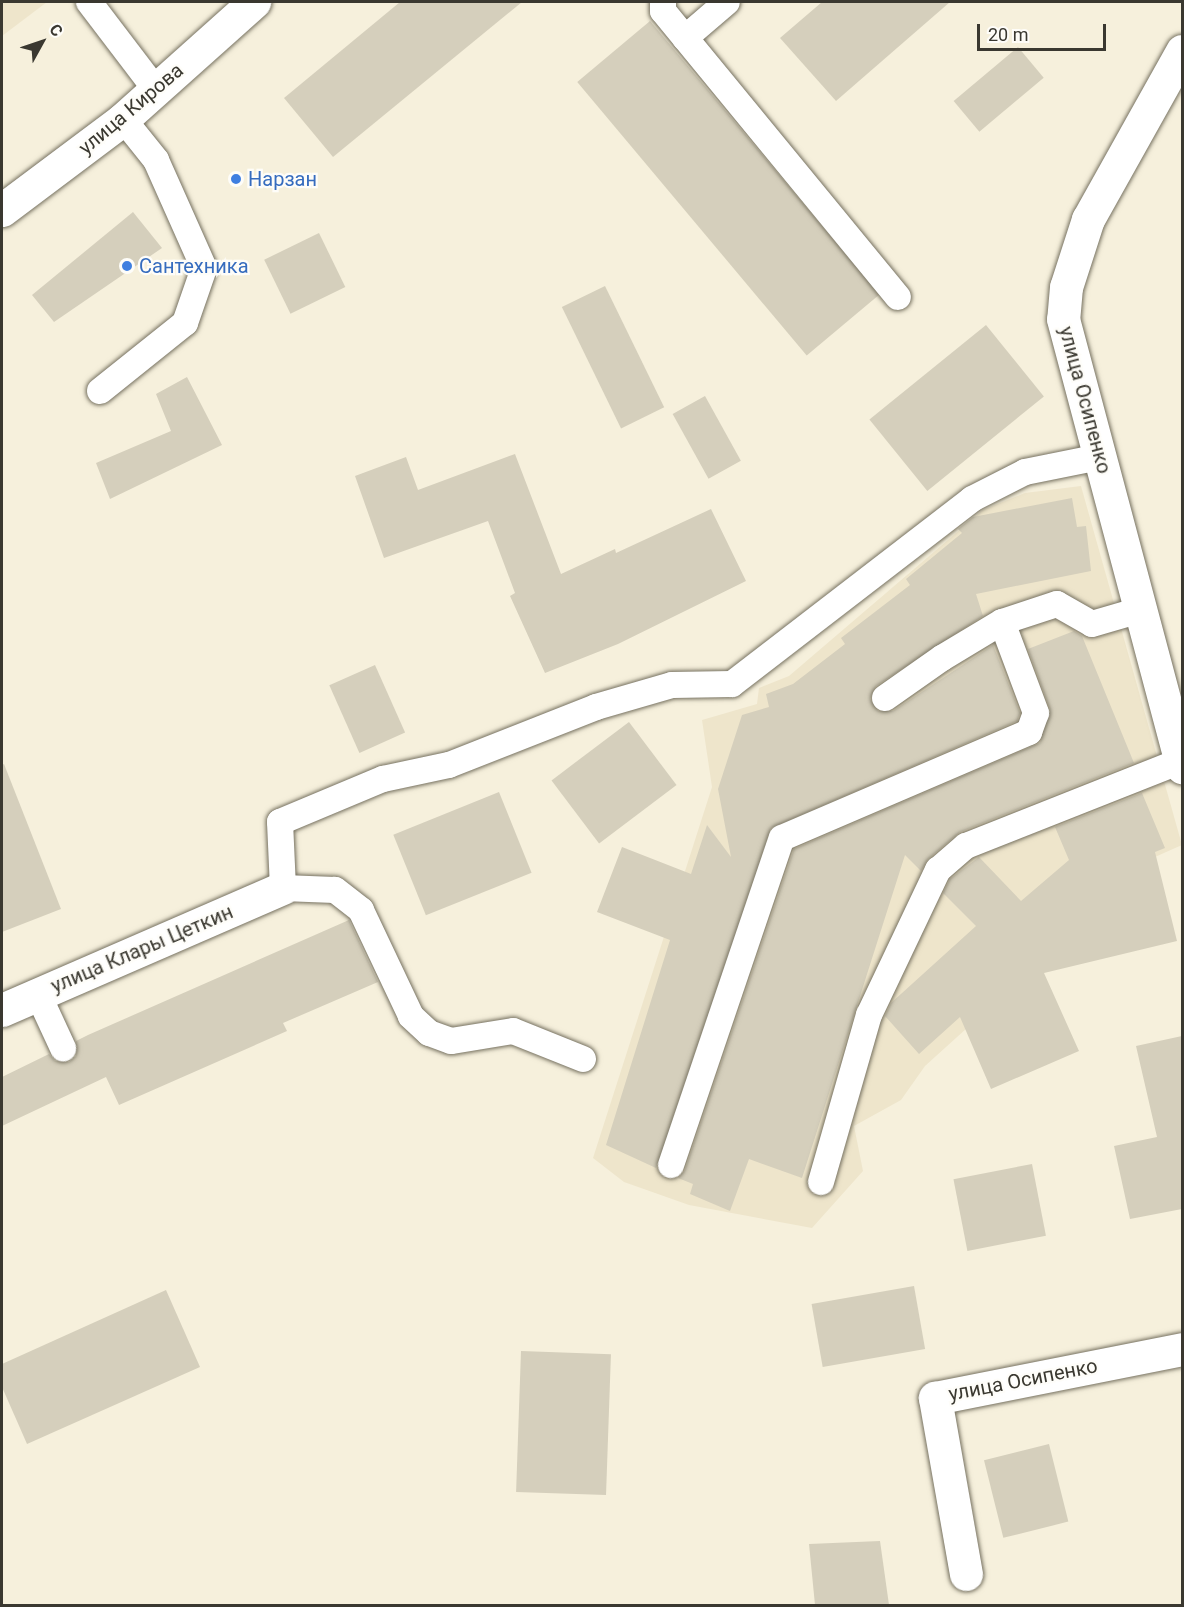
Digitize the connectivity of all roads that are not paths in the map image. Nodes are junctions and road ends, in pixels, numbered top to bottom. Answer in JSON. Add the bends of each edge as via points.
{"nodes":[{"id":1,"x":89,"y":2,"type":"edge"},
{"id":2,"x":254,"y":2,"type":"edge"},
{"id":3,"x":663,"y":2,"type":"edge"},
{"id":4,"x":728,"y":2,"type":"edge"},
{"id":5,"x":685,"y":38,"type":"junction"},
{"id":6,"x":1182,"y":51,"type":"edge"},
{"id":7,"x":156,"y":90,"type":"junction"},
{"id":8,"x":123,"y":119,"type":"junction"},
{"id":9,"x":2,"y":210,"type":"edge"},
{"id":10,"x":898,"y":297,"type":"dead end"},
{"id":11,"x":100,"y":390,"type":"dead end"},
{"id":12,"x":1100,"y":457,"type":"junction"},
{"id":13,"x":1140,"y":610,"type":"junction"},
{"id":14,"x":1002,"y":622,"type":"junction"},
{"id":15,"x":885,"y":698,"type":"dead end"},
{"id":16,"x":1182,"y":764,"type":"edge"},
{"id":17,"x":283,"y":888,"type":"junction"},
{"id":18,"x":38,"y":994,"type":"junction"},
{"id":19,"x":2,"y":1010,"type":"edge"},
{"id":20,"x":63,"y":1048,"type":"dead end"},
{"id":21,"x":583,"y":1059,"type":"dead end"},
{"id":22,"x":671,"y":1165,"type":"dead end"},
{"id":23,"x":821,"y":1182,"type":"dead end"},
{"id":24,"x":1182,"y":1349,"type":"edge"},
{"id":25,"x":966,"y":1574,"type":"dead end"}],
"edges":[{"from":1,"to":7,"type":"lane"},
{"from":2,"to":7,"type":"street","name":"улица Кирова"},
{"from":3,"to":5,"type":"lane","via":[[663,11]]},
{"from":4,"to":5,"type":"lane"},
{"from":5,"to":10,"type":"lane"},
{"from":6,"to":12,"type":"street","name":"улица Осипенко","via":[[1088,219],[1066,286],[1063,319]]},
{"from":7,"to":8,"type":"street","name":"улица Кирова"},
{"from":8,"to":9,"type":"street","name":"улица Кирова"},
{"from":8,"to":11,"type":"lane","via":[[156,160],[204,268],[185,323]]},
{"from":12,"to":13,"type":"street","name":"улица Осипенко"},
{"from":12,"to":17,"type":"lane","via":[[1025,472],[972,499],[732,684],[672,685],[596,707],[449,765],[383,779],[280,822]]},
{"from":13,"to":14,"type":"lane","via":[[1092,624],[1057,604]]},
{"from":13,"to":16,"type":"street","name":"улица Осипенко"},
{"from":14,"to":15,"type":"lane"},
{"from":14,"to":22,"type":"lane","via":[[1036,713],[1029,732],[782,838]]},
{"from":16,"to":23,"type":"lane","via":[[966,846],[938,870],[869,1015]]},
{"from":17,"to":18,"type":"street","name":"улица Клары Цеткин"},
{"from":17,"to":21,"type":"lane","via":[[335,890],[361,910],[411,1016],[429,1033],[451,1041],[513,1031]]},
{"from":18,"to":19,"type":"street","name":"улица Клары Цеткин"},
{"from":18,"to":20,"type":"lane"},
{"from":24,"to":25,"type":"street","name":"улица Осипенко","via":[[935,1398]]}]}
